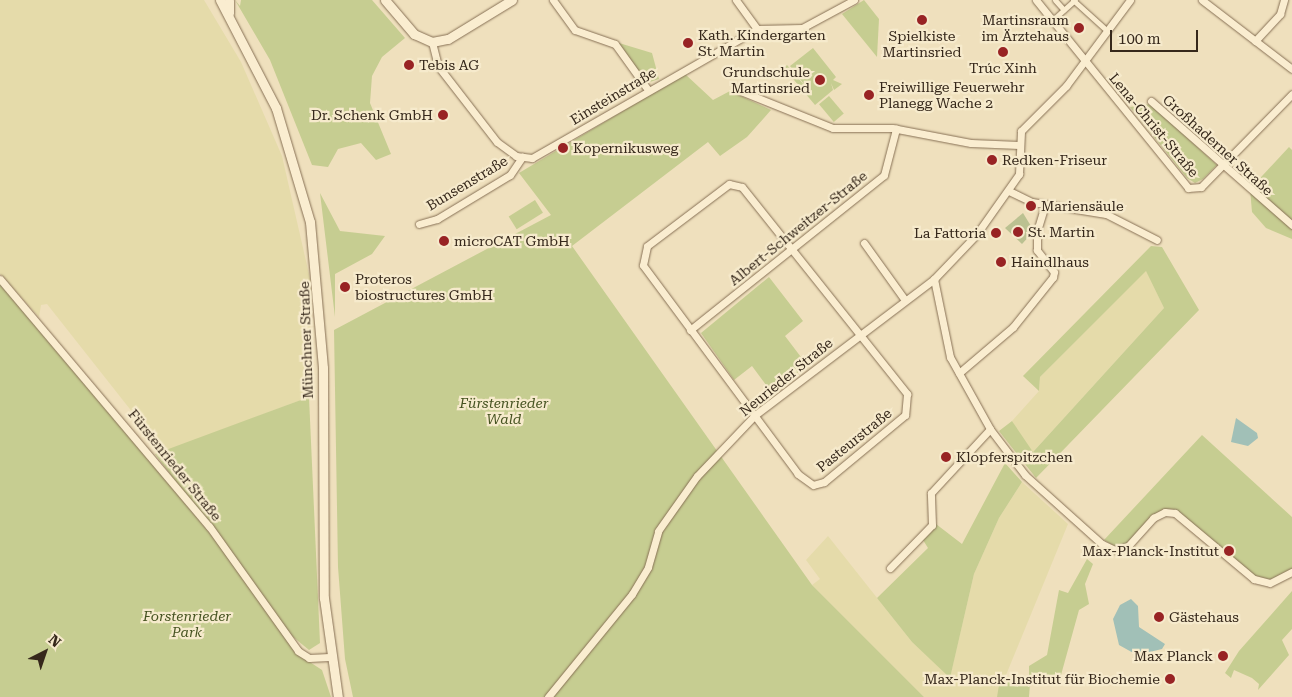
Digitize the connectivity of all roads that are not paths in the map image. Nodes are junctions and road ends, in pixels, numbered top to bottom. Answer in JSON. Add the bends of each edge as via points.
{"nodes":[{"id":1,"x":220,"y":0,"type":"edge"},
{"id":2,"x":229,"y":0,"type":"edge"},
{"id":3,"x":386,"y":0,"type":"edge"},
{"id":4,"x":512,"y":0,"type":"edge"},
{"id":5,"x":553,"y":0,"type":"edge"},
{"id":6,"x":736,"y":0,"type":"edge"},
{"id":7,"x":854,"y":0,"type":"edge"},
{"id":8,"x":1036,"y":0,"type":"edge"},
{"id":9,"x":1055,"y":0,"type":"edge"},
{"id":10,"x":1074,"y":0,"type":"edge"},
{"id":11,"x":1130,"y":0,"type":"edge"},
{"id":12,"x":1202,"y":0,"type":"edge"},
{"id":13,"x":1284,"y":0,"type":"edge"},
{"id":14,"x":1064,"y":10,"type":"junction"},
{"id":15,"x":1096,"y":11,"type":"dead end"},
{"id":16,"x":229,"y":13,"type":"junction"},
{"id":17,"x":1057,"y":16,"type":"dead end"},
{"id":18,"x":1101,"y":16,"type":"dead end"},
{"id":19,"x":1091,"y":17,"type":"junction"},
{"id":20,"x":1096,"y":21,"type":"junction"},
{"id":21,"x":757,"y":29,"type":"junction"},
{"id":22,"x":1105,"y":30,"type":"junction"},
{"id":23,"x":1256,"y":41,"type":"junction"},
{"id":24,"x":432,"y":42,"type":"junction"},
{"id":25,"x":1085,"y":61,"type":"junction"},
{"id":26,"x":1292,"y":69,"type":"edge"},
{"id":27,"x":648,"y":90,"type":"junction"},
{"id":28,"x":738,"y":90,"type":"dead end"},
{"id":29,"x":1292,"y":94,"type":"edge"},
{"id":30,"x":1151,"y":101,"type":"dead end"},
{"id":31,"x":896,"y":129,"type":"junction"},
{"id":32,"x":1019,"y":145,"type":"junction"},
{"id":33,"x":522,"y":157,"type":"junction"},
{"id":34,"x":1223,"y":166,"type":"junction"},
{"id":35,"x":1009,"y":191,"type":"junction"},
{"id":36,"x":1045,"y":205,"type":"junction"},
{"id":37,"x":419,"y":224,"type":"dead end"},
{"id":38,"x":1292,"y":225,"type":"edge"},
{"id":39,"x":1157,"y":240,"type":"dead end"},
{"id":40,"x":864,"y":243,"type":"dead end"},
{"id":41,"x":792,"y":249,"type":"junction"},
{"id":42,"x":0,"y":279,"type":"edge"},
{"id":43,"x":934,"y":280,"type":"junction"},
{"id":44,"x":905,"y":300,"type":"junction"},
{"id":45,"x":690,"y":330,"type":"junction"},
{"id":46,"x":860,"y":334,"type":"junction"},
{"id":47,"x":959,"y":373,"type":"junction"},
{"id":48,"x":755,"y":415,"type":"junction"},
{"id":49,"x":990,"y":429,"type":"junction"},
{"id":50,"x":890,"y":568,"type":"dead end"},
{"id":51,"x":1292,"y":572,"type":"edge"},
{"id":52,"x":329,"y":657,"type":"junction"},
{"id":53,"x":338,"y":697,"type":"edge"},
{"id":54,"x":548,"y":697,"type":"edge"}],
"edges":[{"from":1,"to":16,"type":"main road","name":"Münchner Straße"},
{"from":2,"to":16,"type":"main road"},
{"from":3,"to":24,"type":"main road","via":[[414,34]]},
{"from":4,"to":24,"type":"main road","via":[[448,39]]},
{"from":5,"to":27,"type":"street","via":[[575,30],[615,44]]},
{"from":6,"to":21,"type":"street"},
{"from":7,"to":21,"type":"street","name":"Einsteinstraße","via":[[802,28]]},
{"from":8,"to":25,"type":"street"},
{"from":9,"to":14,"type":"street"},
{"from":10,"to":14,"type":"street"},
{"from":10,"to":19,"type":"street"},
{"from":11,"to":22,"type":"street"},
{"from":12,"to":23,"type":"street"},
{"from":13,"to":23,"type":"street","via":[[1280,14]]},
{"from":14,"to":17,"type":"street"},
{"from":15,"to":19,"type":"street"},
{"from":16,"to":52,"type":"main road","name":"Münchner Straße","via":[[276,108],[310,222],[323,368],[324,598]]},
{"from":18,"to":20,"type":"street"},
{"from":19,"to":20,"type":"street"},
{"from":20,"to":22,"type":"street"},
{"from":21,"to":27,"type":"street","name":"Einsteinstraße"},
{"from":22,"to":25,"type":"street"},
{"from":23,"to":26,"type":"street"},
{"from":24,"to":33,"type":"street","via":[[438,66],[451,84],[497,142]]},
{"from":25,"to":32,"type":"street","via":[[1021,131]]},
{"from":25,"to":34,"type":"street","name":"Lena-Christ-Straße","via":[[1188,188],[1201,187]]},
{"from":27,"to":33,"type":"street","name":"Einsteinstraße","via":[[540,156]]},
{"from":28,"to":31,"type":"street","via":[[833,128]]},
{"from":29,"to":34,"type":"street","name":"Lena-Christ-Straße"},
{"from":30,"to":34,"type":"street","name":"Großhaderner Straße"},
{"from":31,"to":32,"type":"street","via":[[971,143]]},
{"from":31,"to":41,"type":"street","name":"Albert-Schweitzer-Straße","via":[[884,175]]},
{"from":32,"to":35,"type":"street","name":"Neurieder Straße","via":[[1022,165]]},
{"from":33,"to":37,"type":"street","name":"Bunsenstraße","via":[[510,175],[437,219]]},
{"from":34,"to":38,"type":"street","name":"Großhaderner Straße"},
{"from":35,"to":36,"type":"street"},
{"from":35,"to":43,"type":"street","name":"Neurieder Straße"},
{"from":36,"to":39,"type":"street","via":[[1088,208]]},
{"from":36,"to":47,"type":"street","via":[[1037,231],[1039,257],[1054,272],[1053,277],[1013,327]]},
{"from":40,"to":44,"type":"street"},
{"from":41,"to":45,"type":"street","name":"Albert-Schweitzer-Straße"},
{"from":41,"to":45,"type":"street","name":"Pasteurstraße","via":[[742,187],[729,184],[648,246],[643,265]]},
{"from":41,"to":46,"type":"street","name":"Pasteurstraße"},
{"from":42,"to":52,"type":"street","name":"Fürstenrieder Straße","via":[[209,526],[298,651],[309,658]]},
{"from":43,"to":44,"type":"street","name":"Neurieder Straße"},
{"from":43,"to":47,"type":"street","via":[[944,340]]},
{"from":44,"to":46,"type":"street","name":"Neurieder Straße"},
{"from":45,"to":48,"type":"street","name":"Pasteurstraße"},
{"from":46,"to":48,"type":"street","name":"Neurieder Straße"},
{"from":46,"to":48,"type":"street","name":"Pasteurstraße","via":[[907,394],[909,405],[905,415],[824,482],[806,481]]},
{"from":47,"to":49,"type":"street"},
{"from":48,"to":54,"type":"street","name":"Neurieder Straße","via":[[689,486],[658,531],[648,567],[632,594]]},
{"from":49,"to":50,"type":"street","via":[[931,493],[932,525]]},
{"from":49,"to":51,"type":"street","via":[[1025,475],[1108,547],[1128,546],[1165,512],[1175,513],[1254,580],[1270,583]]},
{"from":52,"to":53,"type":"main road","name":"Münchner Straße"}]}
